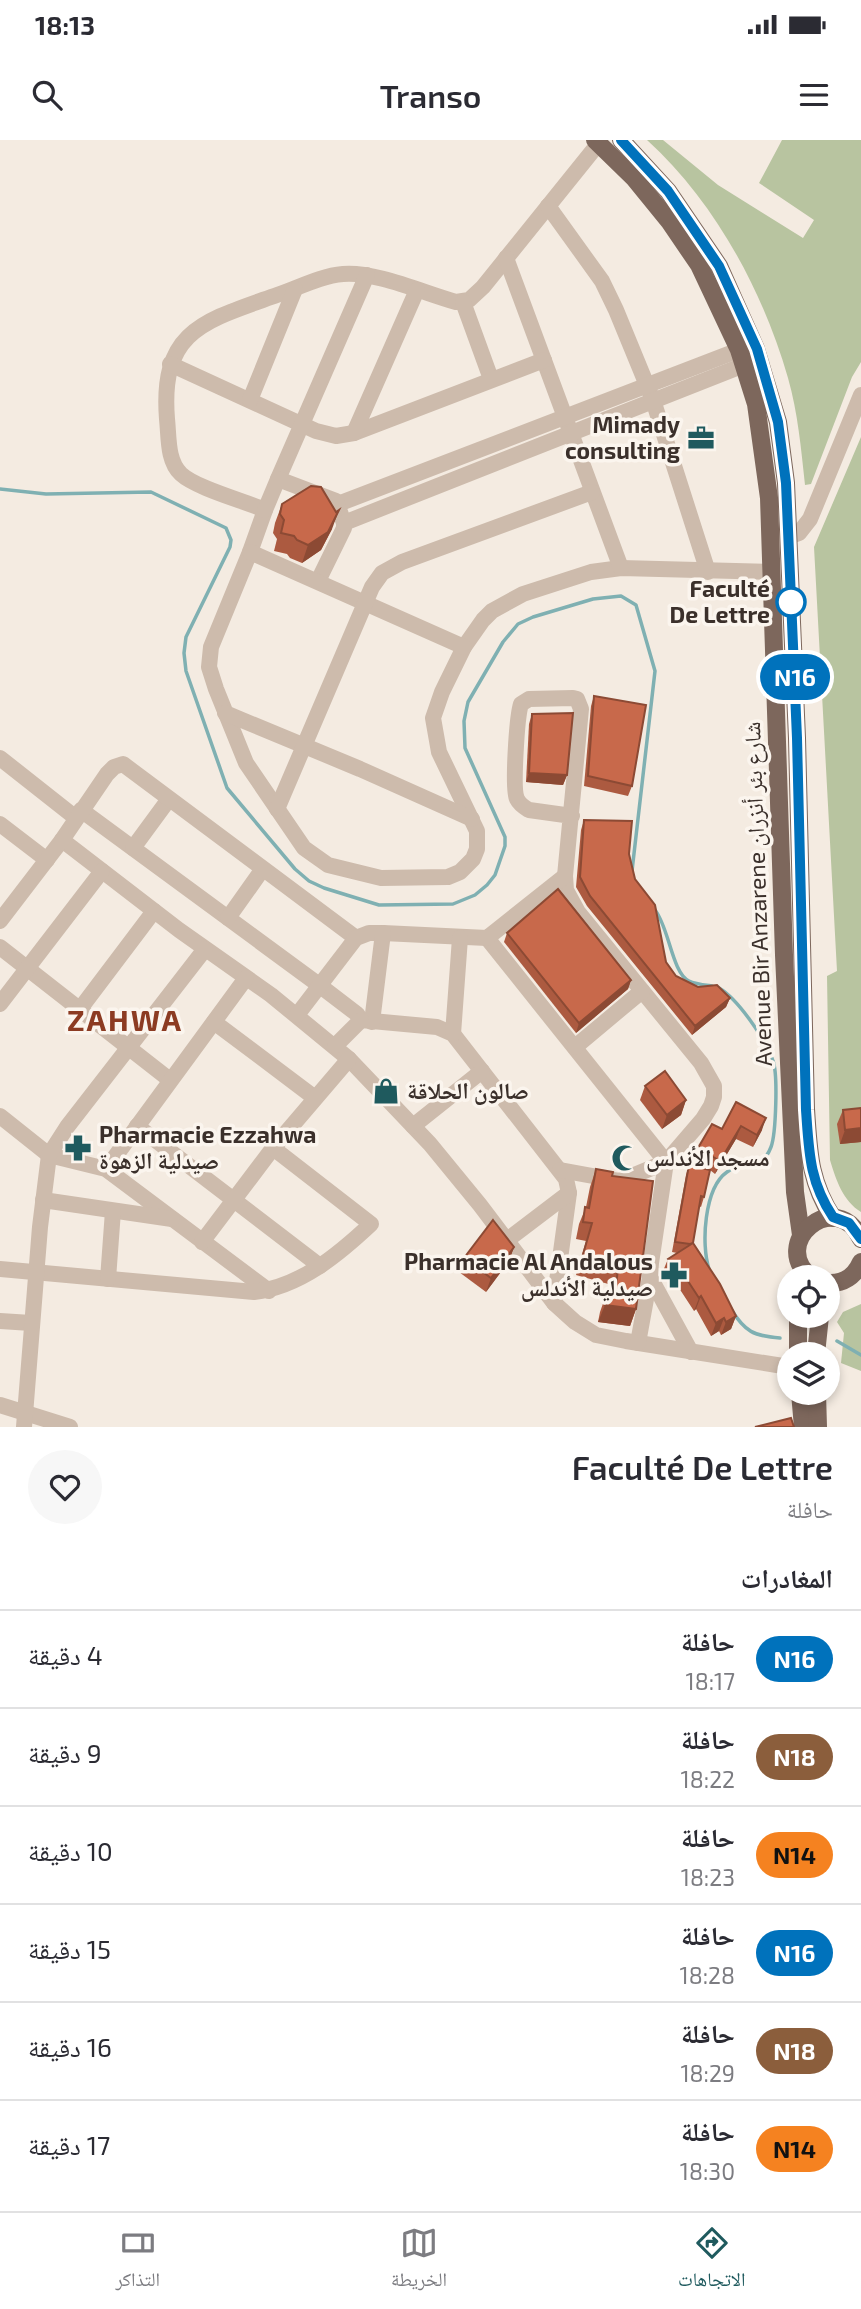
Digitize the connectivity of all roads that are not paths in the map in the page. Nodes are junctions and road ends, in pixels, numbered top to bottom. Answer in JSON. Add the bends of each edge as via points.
{"nodes":[{"id":1,"x":621,"y":140,"type":"edge"},
{"id":2,"x":597,"y":142,"type":"edge"},
{"id":3,"x":548,"y":206,"type":"junction"},
{"id":4,"x":506,"y":258,"type":"junction"},
{"id":5,"x":367,"y":275,"type":"junction"},
{"id":6,"x":295,"y":289,"type":"junction"},
{"id":7,"x":417,"y":290,"type":"junction"},
{"id":8,"x":463,"y":302,"type":"junction"},
{"id":9,"x":741,"y":357,"type":"junction"},
{"id":10,"x":544,"y":359,"type":"junction"},
{"id":11,"x":170,"y":363,"type":"junction"},
{"id":12,"x":491,"y":379,"type":"junction"},
{"id":13,"x":651,"y":393,"type":"junction"},
{"id":14,"x":861,"y":395,"type":"edge"},
{"id":15,"x":250,"y":400,"type":"junction"},
{"id":16,"x":300,"y":424,"type":"junction"},
{"id":17,"x":568,"y":425,"type":"junction"},
{"id":18,"x":354,"y":433,"type":"junction"},
{"id":19,"x":278,"y":479,"type":"junction"},
{"id":20,"x":592,"y":492,"type":"junction"},
{"id":21,"x":338,"y":505,"type":"junction"},
{"id":22,"x":265,"y":510,"type":"junction"},
{"id":23,"x":344,"y":523,"type":"junction"},
{"id":24,"x":788,"y":537,"type":"junction"},
{"id":25,"x":250,"y":552,"type":"junction"},
{"id":26,"x":621,"y":568,"type":"junction"},
{"id":27,"x":708,"y":572,"type":"junction"},
{"id":28,"x":771,"y":572,"type":"junction"},
{"id":29,"x":318,"y":581,"type":"junction"},
{"id":30,"x":366,"y":603,"type":"junction"},
{"id":31,"x":464,"y":648,"type":"junction"},
{"id":32,"x":225,"y":713,"type":"junction"},
{"id":33,"x":305,"y":745,"type":"junction"},
{"id":34,"x":0,"y":758,"type":"edge"},
{"id":35,"x":169,"y":799,"type":"junction"},
{"id":36,"x":277,"y":809,"type":"junction"},
{"id":37,"x":79,"y":814,"type":"junction"},
{"id":38,"x":572,"y":816,"type":"junction"},
{"id":39,"x":472,"y":819,"type":"junction"},
{"id":40,"x":0,"y":824,"type":"edge"},
{"id":41,"x":62,"y":840,"type":"junction"},
{"id":42,"x":133,"y":848,"type":"junction"},
{"id":43,"x":47,"y":860,"type":"junction"},
{"id":44,"x":262,"y":870,"type":"junction"},
{"id":45,"x":102,"y":871,"type":"junction"},
{"id":46,"x":565,"y":876,"type":"junction"},
{"id":47,"x":154,"y":911,"type":"junction"},
{"id":48,"x":228,"y":918,"type":"junction"},
{"id":49,"x":0,"y":921,"type":"edge"},
{"id":50,"x":383,"y":933,"type":"junction"},
{"id":51,"x":460,"y":937,"type":"junction"},
{"id":52,"x":356,"y":938,"type":"junction"},
{"id":53,"x":487,"y":938,"type":"junction"},
{"id":54,"x":0,"y":947,"type":"edge"},
{"id":55,"x":205,"y":949,"type":"junction"},
{"id":56,"x":28,"y":968,"type":"junction"},
{"id":57,"x":246,"y":978,"type":"junction"},
{"id":58,"x":319,"y":985,"type":"junction"},
{"id":59,"x":642,"y":991,"type":"junction"},
{"id":60,"x":0,"y":1004,"type":"edge"},
{"id":61,"x":80,"y":1009,"type":"junction"},
{"id":62,"x":297,"y":1015,"type":"junction"},
{"id":63,"x":367,"y":1021,"type":"junction"},
{"id":64,"x":214,"y":1022,"type":"junction"},
{"id":65,"x":453,"y":1034,"type":"junction"},
{"id":66,"x":335,"y":1046,"type":"junction"},
{"id":67,"x":575,"y":1047,"type":"junction"},
{"id":68,"x":130,"y":1048,"type":"junction"},
{"id":69,"x":349,"y":1059,"type":"junction"},
{"id":70,"x":482,"y":1070,"type":"junction"},
{"id":71,"x":170,"y":1080,"type":"junction"},
{"id":72,"x":315,"y":1098,"type":"junction"},
{"id":73,"x":0,"y":1116,"type":"edge"},
{"id":74,"x":413,"y":1125,"type":"junction"},
{"id":75,"x":137,"y":1126,"type":"junction"},
{"id":76,"x":7,"y":1127,"type":"edge"},
{"id":77,"x":273,"y":1148,"type":"junction"},
{"id":78,"x":50,"y":1155,"type":"junction"},
{"id":79,"x":666,"y":1162,"type":"junction"},
{"id":80,"x":106,"y":1169,"type":"junction"},
{"id":81,"x":561,"y":1170,"type":"junction"},
{"id":82,"x":620,"y":1181,"type":"junction"},
{"id":83,"x":662,"y":1189,"type":"junction"},
{"id":84,"x":569,"y":1192,"type":"junction"},
{"id":85,"x":43,"y":1200,"type":"junction"},
{"id":86,"x":234,"y":1200,"type":"junction"},
{"id":87,"x":113,"y":1211,"type":"junction"},
{"id":88,"x":833,"y":1217,"type":"junction"},
{"id":89,"x":173,"y":1219,"type":"junction"},
{"id":90,"x":801,"y":1235,"type":"junction"},
{"id":91,"x":861,"y":1237,"type":"edge"},
{"id":92,"x":507,"y":1241,"type":"junction"},
{"id":93,"x":202,"y":1242,"type":"junction"},
{"id":94,"x":802,"y":1265,"type":"edge"},
{"id":95,"x":320,"y":1266,"type":"junction"},
{"id":96,"x":860,"y":1266,"type":"edge"},
{"id":97,"x":0,"y":1269,"type":"edge"},
{"id":98,"x":36,"y":1272,"type":"junction"},
{"id":99,"x":650,"y":1277,"type":"junction"},
{"id":100,"x":108,"y":1279,"type":"junction"},
{"id":101,"x":840,"y":1283,"type":"edge"},
{"id":102,"x":269,"y":1291,"type":"junction"},
{"id":103,"x":554,"y":1303,"type":"junction"},
{"id":104,"x":0,"y":1321,"type":"edge"},
{"id":105,"x":31,"y":1323,"type":"junction"},
{"id":106,"x":638,"y":1343,"type":"junction"},
{"id":107,"x":691,"y":1352,"type":"junction"},
{"id":108,"x":777,"y":1365,"type":"edge"},
{"id":109,"x":0,"y":1405,"type":"edge"},
{"id":110,"x":801,"y":1405,"type":"edge"},
{"id":111,"x":812,"y":1405,"type":"edge"},
{"id":112,"x":24,"y":1420,"type":"edge"},
{"id":113,"x":70,"y":1427,"type":"edge"},
{"id":114,"x":804,"y":1427,"type":"edge"}],
"edges":[{"from":1,"to":24,"type":"main road","name":"Avenue Bir Anzarene شارع بئر أنزران","via":[[668,191],[705,244],[757,349],[782,444]]},
{"from":2,"to":3,"type":"street"},
{"from":2,"to":9,"type":"main road","name":"Avenue Bir Anzarene شارع بئر أنزران","via":[[634,178],[687,247]]},
{"from":3,"to":4,"type":"street"},
{"from":3,"to":13,"type":"street","via":[[602,281]]},
{"from":4,"to":8,"type":"street","via":[[476,295]]},
{"from":4,"to":10,"type":"street"},
{"from":5,"to":6,"type":"street","via":[[333,275]]},
{"from":5,"to":7,"type":"street"},
{"from":5,"to":16,"type":"street"},
{"from":6,"to":11,"type":"street","via":[[194,331]]},
{"from":6,"to":15,"type":"street"},
{"from":7,"to":8,"type":"street"},
{"from":7,"to":18,"type":"street"},
{"from":8,"to":12,"type":"street"},
{"from":9,"to":13,"type":"street"},
{"from":9,"to":28,"type":"main road","name":"Avenue Bir Anzarene شارع بئر أنزران","via":[[756,404],[766,473]]},
{"from":10,"to":12,"type":"street"},
{"from":10,"to":17,"type":"street"},
{"from":11,"to":15,"type":"street"},
{"from":11,"to":22,"type":"street","via":[[165,399],[171,456],[178,471]]},
{"from":12,"to":18,"type":"street"},
{"from":13,"to":17,"type":"street"},
{"from":13,"to":27,"type":"street"},
{"from":14,"to":24,"type":"street","via":[[810,519],[799,533]]},
{"from":15,"to":16,"type":"street"},
{"from":16,"to":18,"type":"street","via":[[327,435]]},
{"from":16,"to":19,"type":"street"},
{"from":17,"to":20,"type":"street"},
{"from":17,"to":21,"type":"street"},
{"from":17,"to":23,"type":"street"},
{"from":19,"to":21,"type":"street","via":[[331,498]]},
{"from":19,"to":22,"type":"street"},
{"from":20,"to":26,"type":"street"},
{"from":20,"to":30,"type":"street","via":[[402,562],[382,573]]},
{"from":21,"to":23,"type":"street"},
{"from":22,"to":25,"type":"street"},
{"from":23,"to":29,"type":"street"},
{"from":24,"to":88,"type":"main road","name":"Avenue Bir Anzarene شارع بئر أنزران","via":[[806,1110],[815,1185]]},
{"from":25,"to":29,"type":"street"},
{"from":25,"to":32,"type":"street","via":[[209,659]]},
{"from":26,"to":27,"type":"street"},
{"from":26,"to":31,"type":"street","via":[[559,580],[506,602],[483,620]]},
{"from":27,"to":28,"type":"street"},
{"from":28,"to":90,"type":"main road","name":"Avenue Bir Anzarene شارع بئر أنزران","via":[[786,996]]},
{"from":29,"to":30,"type":"street"},
{"from":30,"to":31,"type":"street"},
{"from":30,"to":33,"type":"street"},
{"from":31,"to":39,"type":"street","via":[[436,706],[433,729],[439,752]]},
{"from":32,"to":33,"type":"street"},
{"from":32,"to":36,"type":"street","via":[[241,752]]},
{"from":33,"to":36,"type":"street"},
{"from":33,"to":39,"type":"street"},
{"from":34,"to":37,"type":"street"},
{"from":35,"to":37,"type":"street","via":[[129,767],[118,764]]},
{"from":35,"to":42,"type":"street"},
{"from":35,"to":44,"type":"street"},
{"from":36,"to":39,"type":"street","via":[[317,860],[381,878],[437,878],[460,872],[477,849]]},
{"from":37,"to":41,"type":"street"},
{"from":37,"to":42,"type":"street"},
{"from":38,"to":38,"type":"street","via":[[580,704],[568,697],[529,699],[521,704],[518,717],[517,799],[529,810]]},
{"from":38,"to":46,"type":"street"},
{"from":40,"to":43,"type":"street"},
{"from":41,"to":43,"type":"street"},
{"from":41,"to":45,"type":"street"},
{"from":42,"to":48,"type":"street"},
{"from":43,"to":49,"type":"street"},
{"from":44,"to":48,"type":"street"},
{"from":44,"to":52,"type":"street"},
{"from":45,"to":47,"type":"street"},
{"from":45,"to":56,"type":"street"},
{"from":46,"to":53,"type":"street"},
{"from":46,"to":59,"type":"street","via":[[566,890],[578,912]]},
{"from":47,"to":55,"type":"street"},
{"from":47,"to":61,"type":"street"},
{"from":48,"to":58,"type":"street"},
{"from":50,"to":51,"type":"street"},
{"from":50,"to":52,"type":"street"},
{"from":50,"to":63,"type":"street"},
{"from":51,"to":53,"type":"street"},
{"from":51,"to":65,"type":"street"},
{"from":52,"to":58,"type":"street"},
{"from":53,"to":67,"type":"street"},
{"from":54,"to":56,"type":"street"},
{"from":55,"to":57,"type":"street"},
{"from":55,"to":68,"type":"street"},
{"from":56,"to":60,"type":"street"},
{"from":56,"to":61,"type":"street"},
{"from":57,"to":62,"type":"street"},
{"from":57,"to":64,"type":"street"},
{"from":58,"to":62,"type":"street"},
{"from":58,"to":63,"type":"street"},
{"from":59,"to":67,"type":"street"},
{"from":59,"to":79,"type":"street","via":[[701,1063],[713,1086],[711,1106]]},
{"from":61,"to":68,"type":"street"},
{"from":62,"to":66,"type":"street"},
{"from":63,"to":65,"type":"street","via":[[437,1027]]},
{"from":63,"to":66,"type":"street"},
{"from":64,"to":71,"type":"street"},
{"from":64,"to":72,"type":"street"},
{"from":65,"to":70,"type":"street"},
{"from":66,"to":69,"type":"street"},
{"from":67,"to":79,"type":"street"},
{"from":68,"to":71,"type":"street"},
{"from":68,"to":78,"type":"street"},
{"from":69,"to":72,"type":"street"},
{"from":69,"to":74,"type":"street"},
{"from":70,"to":74,"type":"street"},
{"from":70,"to":81,"type":"street"},
{"from":71,"to":75,"type":"street"},
{"from":72,"to":77,"type":"street"},
{"from":73,"to":76,"type":"street"},
{"from":74,"to":92,"type":"street"},
{"from":75,"to":80,"type":"street"},
{"from":75,"to":86,"type":"street"},
{"from":76,"to":78,"type":"street"},
{"from":77,"to":86,"type":"street"},
{"from":77,"to":95,"type":"street","via":[[371,1224]]},
{"from":78,"to":80,"type":"street"},
{"from":78,"to":85,"type":"street"},
{"from":79,"to":82,"type":"street"},
{"from":79,"to":83,"type":"street"},
{"from":80,"to":89,"type":"street"},
{"from":81,"to":82,"type":"street"},
{"from":81,"to":84,"type":"street"},
{"from":82,"to":83,"type":"street"},
{"from":83,"to":99,"type":"street"},
{"from":84,"to":92,"type":"street"},
{"from":84,"to":103,"type":"street"},
{"from":85,"to":87,"type":"street"},
{"from":85,"to":98,"type":"street"},
{"from":86,"to":93,"type":"street"},
{"from":86,"to":95,"type":"street"},
{"from":87,"to":89,"type":"street"},
{"from":87,"to":100,"type":"street"},
{"from":88,"to":90,"type":"main road","via":[[814,1222]]},
{"from":88,"to":91,"type":"main road","via":[[849,1223]]},
{"from":89,"to":93,"type":"street"},
{"from":90,"to":94,"type":"main road","name":"Avenue Bir Anzarene شارع بئر أنزران","via":[[797,1251]]},
{"from":92,"to":103,"type":"street"},
{"from":93,"to":102,"type":"street"},
{"from":95,"to":102,"type":"street"},
{"from":96,"to":101,"type":"main road"},
{"from":97,"to":98,"type":"street"},
{"from":98,"to":100,"type":"street"},
{"from":98,"to":105,"type":"street"},
{"from":99,"to":106,"type":"street"},
{"from":99,"to":107,"type":"street"},
{"from":100,"to":102,"type":"street"},
{"from":103,"to":106,"type":"street","via":[[596,1335]]},
{"from":104,"to":105,"type":"street"},
{"from":105,"to":112,"type":"street"},
{"from":106,"to":107,"type":"street"},
{"from":107,"to":108,"type":"street"},
{"from":109,"to":112,"type":"street"},
{"from":110,"to":114,"type":"main road"},
{"from":111,"to":114,"type":"main road"},
{"from":112,"to":113,"type":"street"}]}
